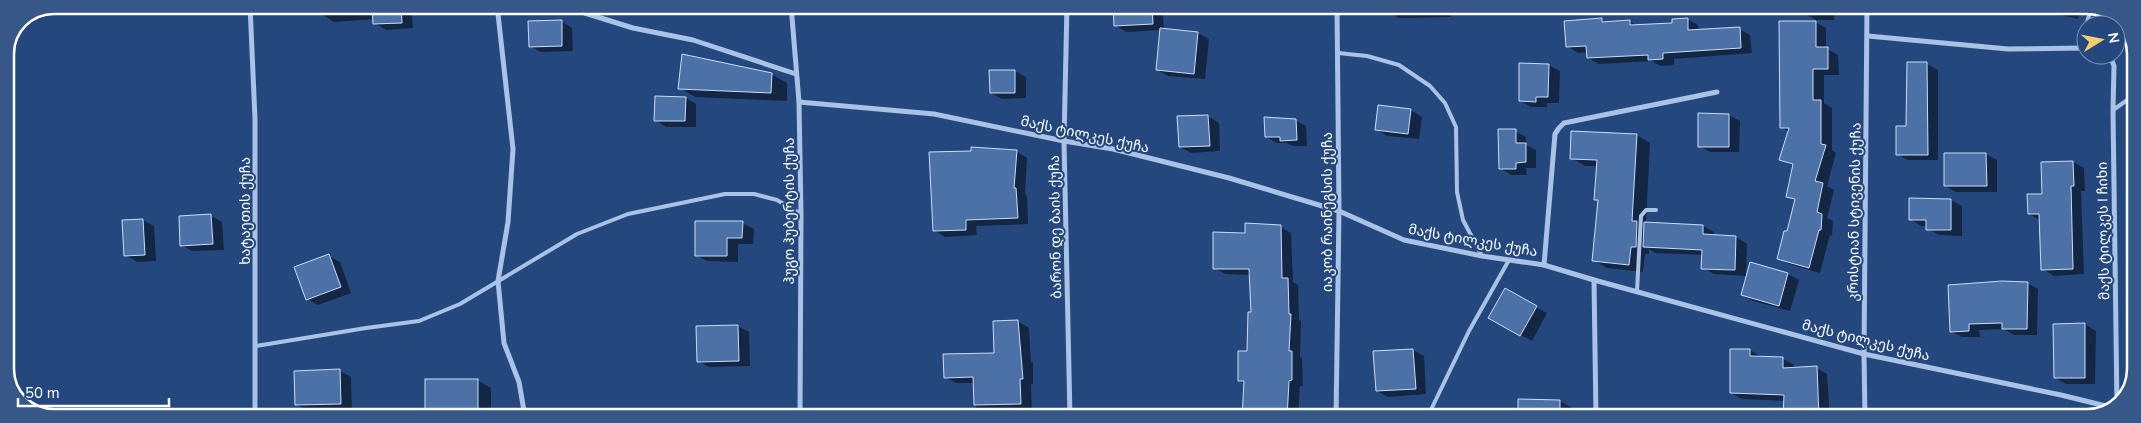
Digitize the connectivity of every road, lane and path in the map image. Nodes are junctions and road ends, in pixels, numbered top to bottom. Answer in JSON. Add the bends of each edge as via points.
{"nodes":[{"id":1,"x":250,"y":14,"type":"edge"},
{"id":2,"x":498,"y":14,"type":"edge"},
{"id":3,"x":588,"y":14,"type":"edge"},
{"id":4,"x":792,"y":14,"type":"edge"},
{"id":5,"x":1068,"y":14,"type":"edge"},
{"id":6,"x":1337,"y":14,"type":"edge"},
{"id":7,"x":1867,"y":14,"type":"edge"},
{"id":8,"x":1868,"y":36,"type":"junction"},
{"id":9,"x":2076,"y":48,"type":"edge"},
{"id":10,"x":1338,"y":53,"type":"junction"},
{"id":11,"x":2114,"y":65,"type":"edge"},
{"id":12,"x":796,"y":74,"type":"junction"},
{"id":13,"x":1717,"y":92,"type":"dead end"},
{"id":14,"x":2127,"y":100,"type":"edge"},
{"id":15,"x":799,"y":102,"type":"junction"},
{"id":16,"x":2113,"y":110,"type":"junction"},
{"id":17,"x":1064,"y":141,"type":"junction"},
{"id":18,"x":1656,"y":210,"type":"dead end"},
{"id":19,"x":1339,"y":212,"type":"junction"},
{"id":20,"x":801,"y":214,"type":"junction"},
{"id":21,"x":1482,"y":256,"type":"junction"},
{"id":22,"x":1509,"y":260,"type":"junction"},
{"id":23,"x":1544,"y":264,"type":"junction"},
{"id":24,"x":1594,"y":280,"type":"junction"},
{"id":25,"x":498,"y":282,"type":"junction"},
{"id":26,"x":1637,"y":291,"type":"junction"},
{"id":27,"x":256,"y":346,"type":"junction"},
{"id":28,"x":1864,"y":354,"type":"junction"},
{"id":29,"x":2116,"y":397,"type":"edge"},
{"id":30,"x":2104,"y":405,"type":"edge"},
{"id":31,"x":255,"y":409,"type":"edge"},
{"id":32,"x":524,"y":409,"type":"edge"},
{"id":33,"x":800,"y":409,"type":"edge"},
{"id":34,"x":1070,"y":409,"type":"edge"},
{"id":35,"x":1336,"y":409,"type":"edge"},
{"id":36,"x":1431,"y":409,"type":"edge"},
{"id":37,"x":1596,"y":409,"type":"edge"},
{"id":38,"x":1866,"y":409,"type":"edge"}],
"edges":[{"from":1,"to":27,"type":"street","name":"ხატაეთის ქუჩა","via":[[256,119]]},
{"from":2,"to":25,"type":"street","via":[[513,149],[508,222]]},
{"from":3,"to":12,"type":"street","via":[[633,28],[693,40]]},
{"from":4,"to":12,"type":"street","name":"ჰუგო ჰუბერტის ქუჩა"},
{"from":5,"to":17,"type":"street","name":"ბარონ დე ბაის ქუჩა"},
{"from":6,"to":10,"type":"street","name":"იაკობ რაინეგსის ქუჩა"},
{"from":7,"to":8,"type":"street","name":"კრისტიან სტივენის ქუჩა"},
{"from":8,"to":9,"type":"street","via":[[2008,49]]},
{"from":8,"to":28,"type":"street","name":"კრისტიან სტივენის ქუჩა"},
{"from":10,"to":19,"type":"street","name":"იაკობ რაინეგსის ქუჩა"},
{"from":10,"to":21,"type":"lane","via":[[1399,64],[1430,86],[1445,103],[1456,127],[1457,192],[1463,220]]},
{"from":11,"to":16,"type":"street","name":"მაქს ტილკეს I ჩიხი"},
{"from":12,"to":15,"type":"street","name":"ჰუგო ჰუბერტის ქუჩა"},
{"from":13,"to":23,"type":"street","via":[[1564,123],[1555,134]]},
{"from":14,"to":16,"type":"lane"},
{"from":15,"to":17,"type":"street","name":"მაქს ტილკეს ქუჩა","via":[[934,114]]},
{"from":15,"to":20,"type":"street","name":"ჰუგო ჰუბერტის ქუჩა"},
{"from":16,"to":29,"type":"street","name":"მაქს ტილკეს I ჩიხი"},
{"from":17,"to":19,"type":"street","name":"მაქს ტილკეს ქუჩა","via":[[1113,149],[1229,178]]},
{"from":17,"to":34,"type":"street","name":"ბარონ დე ბაის ქუჩა"},
{"from":18,"to":26,"type":"lane","via":[[1646,210],[1641,216]]},
{"from":19,"to":21,"type":"street","name":"მაქს ტილკეს ქუჩა","via":[[1404,240]]},
{"from":19,"to":35,"type":"street","name":"იაკობ რაინეგსის ქუჩა"},
{"from":20,"to":25,"type":"lane","via":[[778,200],[754,194],[726,194],[675,203],[628,214],[577,234]]},
{"from":20,"to":33,"type":"street","name":"ჰუგო ჰუბერტის ქუჩა"},
{"from":21,"to":22,"type":"street","name":"მაქს ტილკეს ქუჩა"},
{"from":22,"to":23,"type":"street","name":"მაქს ტილკეს ქუჩა"},
{"from":22,"to":36,"type":"lane","via":[[1469,331]]},
{"from":23,"to":24,"type":"street","name":"მაქს ტილკეს ქუჩა"},
{"from":24,"to":26,"type":"street","name":"მაქს ტილკეს ქუჩა"},
{"from":24,"to":37,"type":"street"},
{"from":25,"to":27,"type":"lane","via":[[460,304],[419,321]]},
{"from":25,"to":32,"type":"street","via":[[504,343],[519,382]]},
{"from":26,"to":28,"type":"street","name":"მაქს ტილკეს ქუჩა"},
{"from":27,"to":31,"type":"street","name":"ხატაეთის ქუჩა"},
{"from":28,"to":30,"type":"street","name":"მაქს ტილკეს ქუჩა"},
{"from":28,"to":38,"type":"street","name":"კრისტიან სტივენის ქუჩა"}]}
